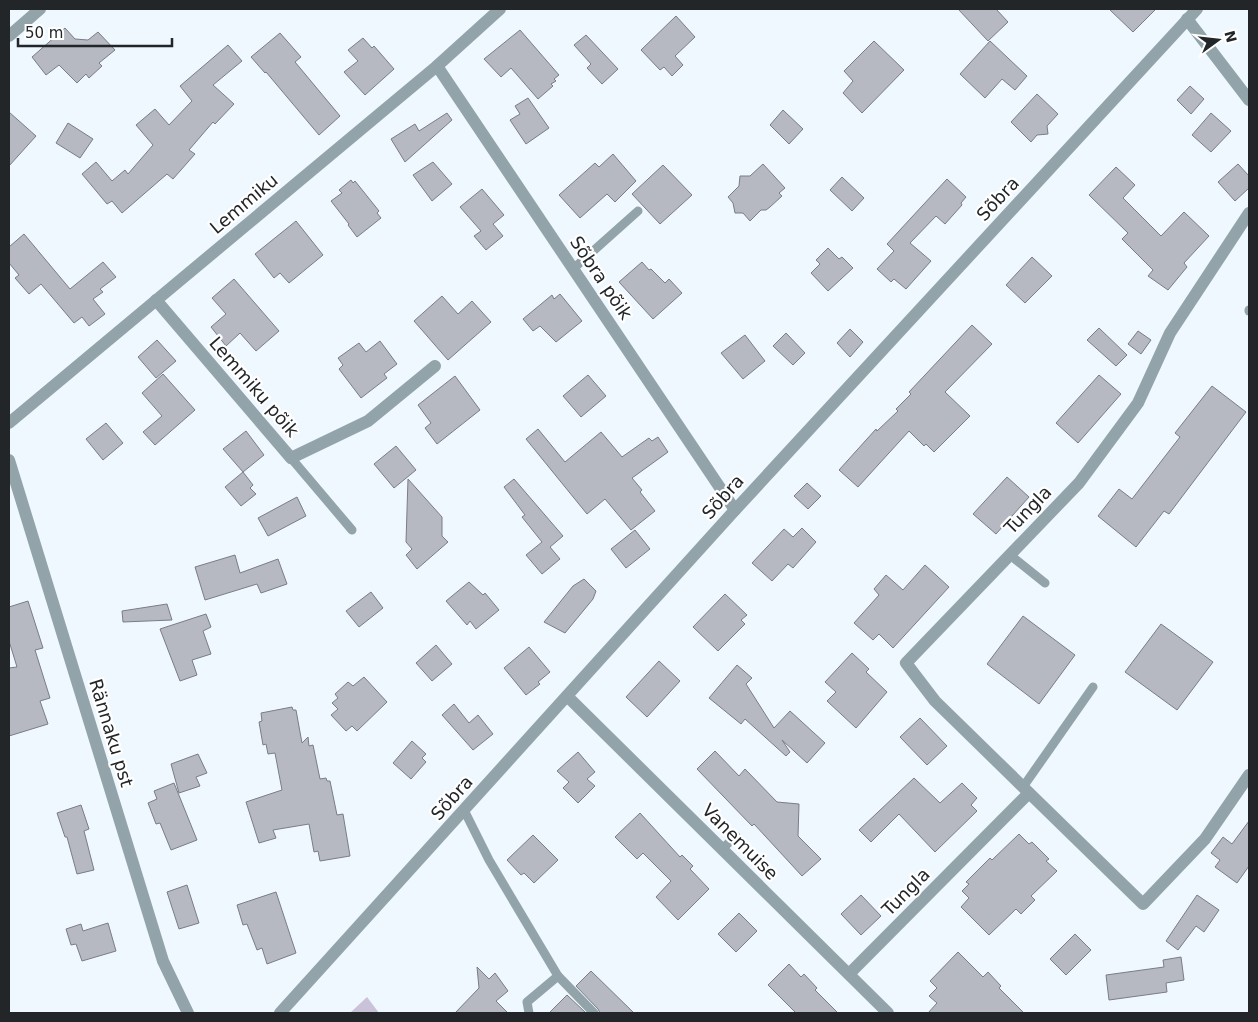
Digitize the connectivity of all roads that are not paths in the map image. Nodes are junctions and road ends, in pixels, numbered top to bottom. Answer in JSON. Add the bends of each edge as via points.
{"nodes":[{"id":1,"x":40,"y":9,"type":"edge"},
{"id":2,"x":500,"y":9,"type":"edge"},
{"id":3,"x":1197,"y":9,"type":"edge"},
{"id":4,"x":1188,"y":19,"type":"junction"},
{"id":5,"x":9,"y":36,"type":"edge"},
{"id":6,"x":437,"y":66,"type":"junction"},
{"id":7,"x":1249,"y":100,"type":"edge"},
{"id":8,"x":638,"y":211,"type":"dead end"},
{"id":9,"x":1249,"y":213,"type":"edge"},
{"id":10,"x":573,"y":269,"type":"junction"},
{"id":11,"x":156,"y":300,"type":"junction"},
{"id":12,"x":435,"y":366,"type":"dead end"},
{"id":13,"x":9,"y":423,"type":"edge"},
{"id":14,"x":291,"y":458,"type":"junction"},
{"id":15,"x":9,"y":460,"type":"edge"},
{"id":16,"x":736,"y":510,"type":"junction"},
{"id":17,"x":352,"y":530,"type":"dead end"},
{"id":18,"x":1010,"y":555,"type":"junction"},
{"id":19,"x":1045,"y":583,"type":"dead end"},
{"id":20,"x":1093,"y":687,"type":"dead end"},
{"id":21,"x":567,"y":696,"type":"junction"},
{"id":22,"x":1249,"y":775,"type":"edge"},
{"id":23,"x":1026,"y":790,"type":"junction"},
{"id":24,"x":464,"y":810,"type":"junction"},
{"id":25,"x":736,"y":836,"type":"dead end"},
{"id":26,"x":722,"y":849,"type":"junction"},
{"id":27,"x":849,"y":974,"type":"junction"},
{"id":28,"x":558,"y":976,"type":"junction"},
{"id":29,"x":188,"y":1013,"type":"edge"},
{"id":30,"x":280,"y":1013,"type":"edge"},
{"id":31,"x":529,"y":1013,"type":"edge"},
{"id":32,"x":594,"y":1013,"type":"edge"},
{"id":33,"x":888,"y":1013,"type":"edge"}],
"edges":[{"from":1,"to":5,"type":"street"},
{"from":2,"to":6,"type":"street","name":"Lemmiku"},
{"from":3,"to":4,"type":"street","name":"Sõbra"},
{"from":4,"to":7,"type":"street"},
{"from":4,"to":16,"type":"street","name":"Sõbra"},
{"from":6,"to":10,"type":"street","name":"Sõbra põik"},
{"from":6,"to":11,"type":"street","name":"Lemmiku"},
{"from":8,"to":10,"type":"lane"},
{"from":9,"to":18,"type":"street","name":"Tungla","via":[[1170,333],[1138,403],[1079,483]]},
{"from":10,"to":16,"type":"street","name":"Sõbra põik"},
{"from":11,"to":13,"type":"street","name":"Lemmiku"},
{"from":11,"to":14,"type":"street","name":"Lemmiku põik"},
{"from":12,"to":14,"type":"street","name":"Lemmiku põik","via":[[368,420]]},
{"from":14,"to":17,"type":"lane"},
{"from":15,"to":29,"type":"street","name":"Rännaku pst","via":[[163,961]]},
{"from":16,"to":21,"type":"street","name":"Sõbra"},
{"from":18,"to":19,"type":"lane"},
{"from":18,"to":23,"type":"street","name":"Tungla","via":[[906,663],[935,701]]},
{"from":20,"to":23,"type":"lane"},
{"from":21,"to":24,"type":"street","name":"Sõbra"},
{"from":21,"to":26,"type":"street","name":"Vanemuise"},
{"from":22,"to":23,"type":"street","name":"Tungla","via":[[1205,839],[1144,904]]},
{"from":23,"to":27,"type":"street","name":"Tungla"},
{"from":24,"to":28,"type":"lane","via":[[489,860]]},
{"from":24,"to":30,"type":"street","name":"Sõbra"},
{"from":25,"to":26,"type":"lane"},
{"from":26,"to":27,"type":"street","name":"Vanemuise"},
{"from":27,"to":33,"type":"street","name":"Vanemuise"},
{"from":28,"to":31,"type":"lane","via":[[528,1002]]},
{"from":28,"to":32,"type":"lane"}]}
